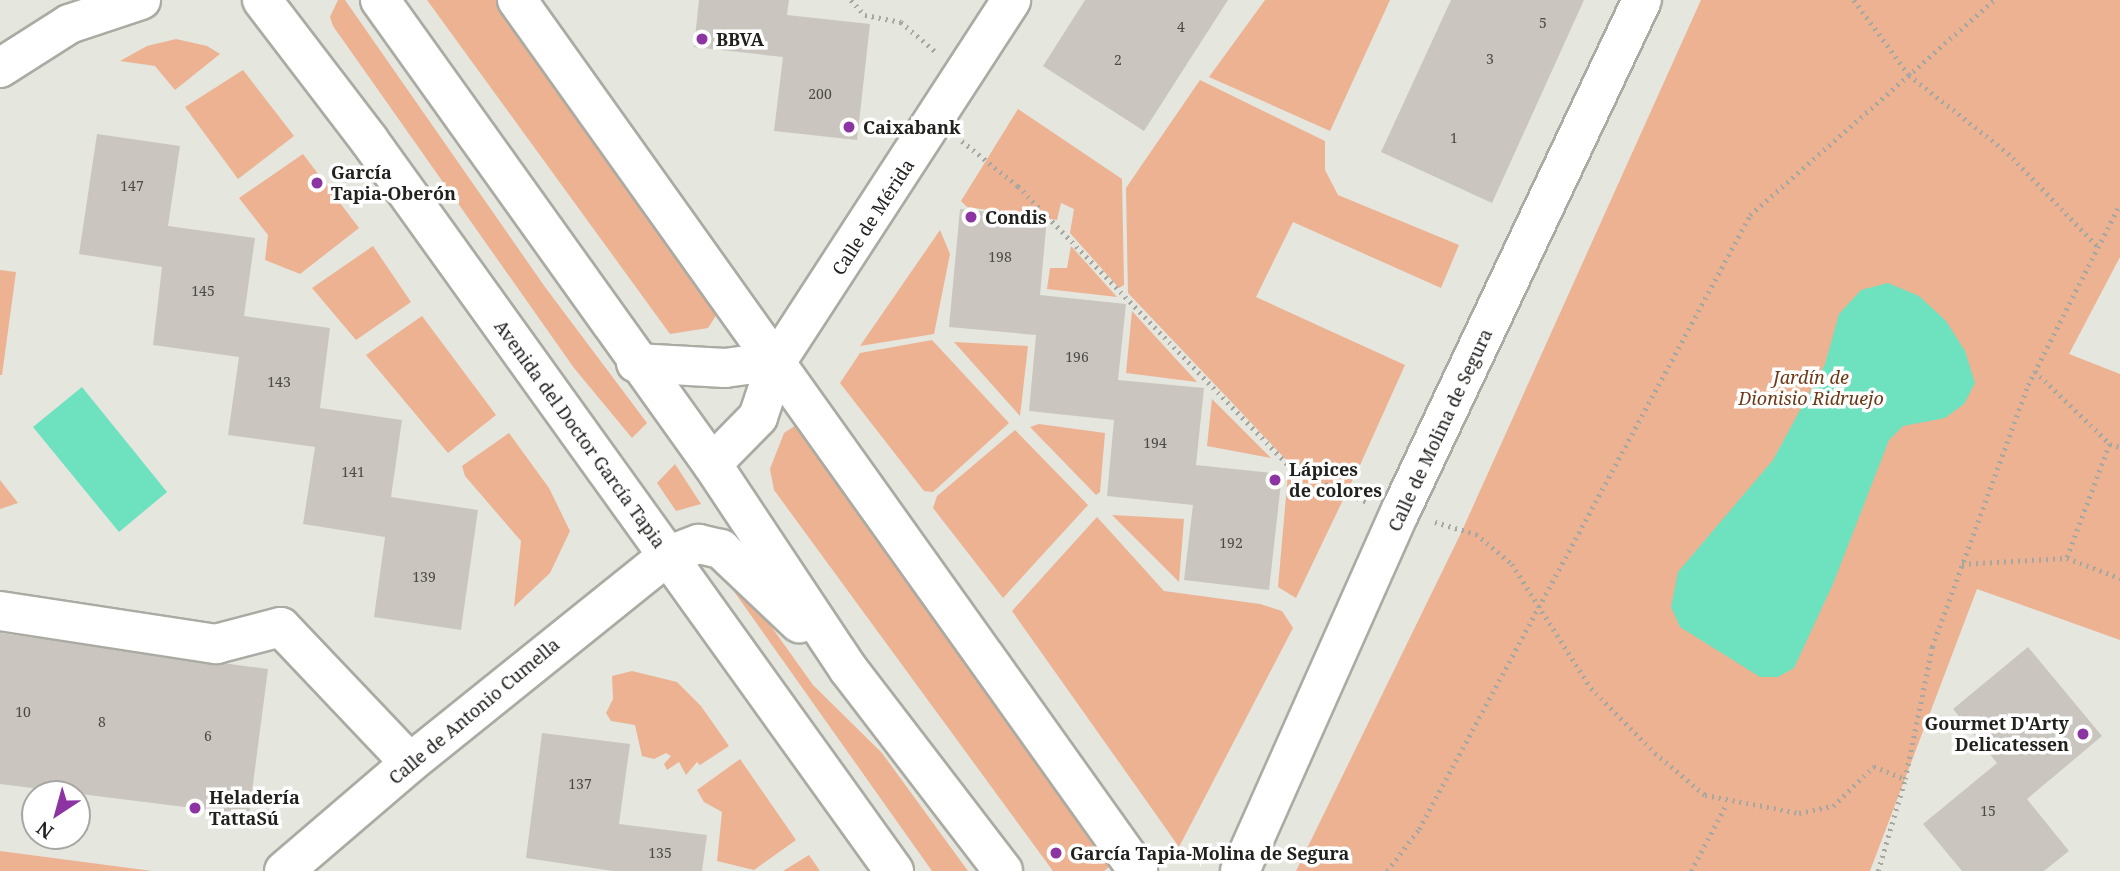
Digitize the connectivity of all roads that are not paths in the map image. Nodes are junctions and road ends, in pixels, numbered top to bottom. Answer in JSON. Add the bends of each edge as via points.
{"nodes":[{"id":1,"x":141,"y":0,"type":"edge"},
{"id":2,"x":262,"y":0,"type":"edge"},
{"id":3,"x":380,"y":0,"type":"edge"},
{"id":4,"x":517,"y":0,"type":"edge"},
{"id":5,"x":1012,"y":0,"type":"edge"},
{"id":6,"x":1643,"y":0,"type":"edge"},
{"id":7,"x":78,"y":12,"type":"edge"},
{"id":8,"x":0,"y":68,"type":"edge"},
{"id":9,"x":777,"y":361,"type":"junction"},
{"id":10,"x":636,"y":363,"type":"junction"},
{"id":11,"x":712,"y":464,"type":"junction"},
{"id":12,"x":667,"y":556,"type":"junction"},
{"id":13,"x":0,"y":611,"type":"edge"},
{"id":14,"x":849,"y":670,"type":"junction"},
{"id":15,"x":410,"y":763,"type":"junction"},
{"id":16,"x":1238,"y":868,"type":"edge"},
{"id":17,"x":284,"y":871,"type":"edge"},
{"id":18,"x":894,"y":871,"type":"edge"},
{"id":19,"x":1003,"y":871,"type":"edge"},
{"id":20,"x":1138,"y":871,"type":"edge"}],
"edges":[{"from":1,"to":7,"type":"street"},
{"from":2,"to":12,"type":"street","name":"Avenida del Doctor García Tapia","via":[[369,140]]},
{"from":3,"to":10,"type":"street"},
{"from":4,"to":9,"type":"street"},
{"from":5,"to":9,"type":"street","name":"Calle de Mérida"},
{"from":6,"to":16,"type":"street","name":"Calle de Molina de Segura","via":[[1400,512]]},
{"from":7,"to":8,"type":"street"},
{"from":9,"to":10,"type":"street","via":[[725,368]]},
{"from":9,"to":11,"type":"street","name":"Calle de Mérida","via":[[758,417]]},
{"from":9,"to":20,"type":"street"},
{"from":10,"to":11,"type":"street"},
{"from":11,"to":14,"type":"street"},
{"from":12,"to":14,"type":"street","name":"Calle de Antonio Cumella","via":[[699,544],[721,549]]},
{"from":12,"to":15,"type":"street","name":"Calle de Antonio Cumella"},
{"from":12,"to":18,"type":"street","name":"Avenida del Doctor García Tapia"},
{"from":13,"to":15,"type":"street","via":[[216,644],[281,627]]},
{"from":14,"to":19,"type":"street"},
{"from":15,"to":17,"type":"street","name":"Calle de Antonio Cumella"}]}
